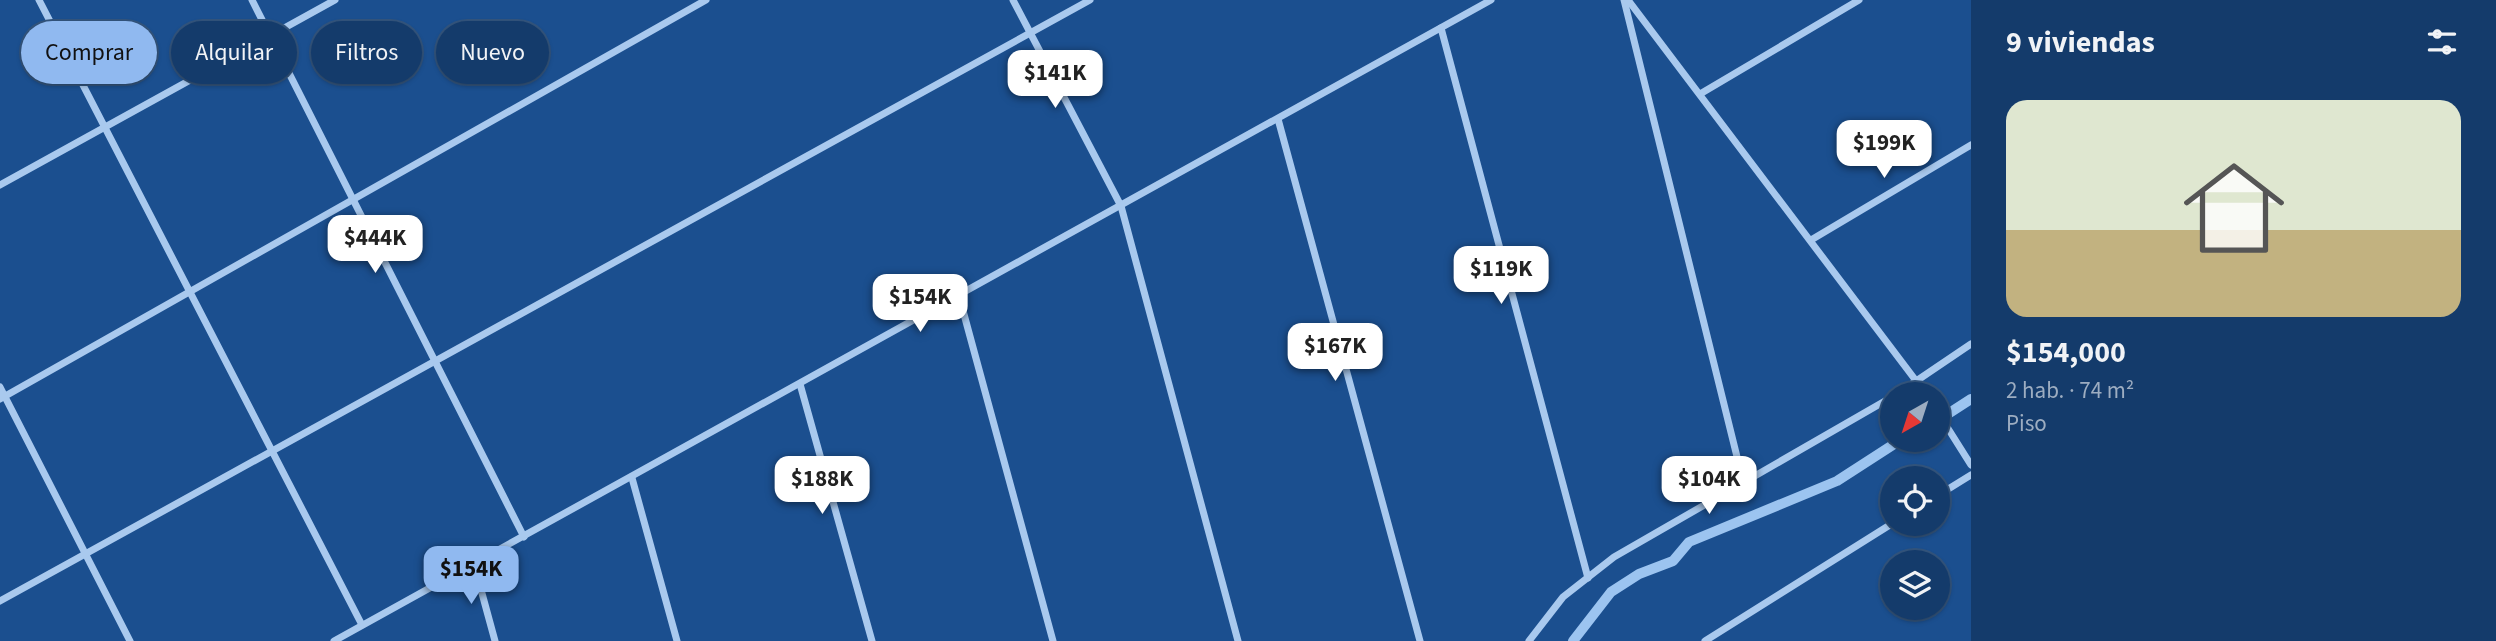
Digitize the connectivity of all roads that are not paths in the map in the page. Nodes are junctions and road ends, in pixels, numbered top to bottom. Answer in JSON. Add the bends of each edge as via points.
{"nodes":[{"id":1,"x":39,"y":0,"type":"edge"},
{"id":2,"x":252,"y":0,"type":"edge"},
{"id":3,"x":335,"y":0,"type":"edge"},
{"id":4,"x":706,"y":0,"type":"edge"},
{"id":5,"x":1013,"y":0,"type":"edge"},
{"id":6,"x":1090,"y":0,"type":"edge"},
{"id":7,"x":1491,"y":0,"type":"edge"},
{"id":8,"x":1626,"y":0,"type":"edge"},
{"id":9,"x":1859,"y":0,"type":"edge"},
{"id":10,"x":262,"y":21,"type":"edge"},
{"id":11,"x":297,"y":21,"type":"edge"},
{"id":12,"x":1441,"y":28,"type":"junction"},
{"id":13,"x":1030,"y":33,"type":"junction"},
{"id":14,"x":184,"y":84,"type":"edge"},
{"id":15,"x":294,"y":84,"type":"edge"},
{"id":16,"x":1700,"y":94,"type":"junction"},
{"id":17,"x":1278,"y":119,"type":"junction"},
{"id":18,"x":105,"y":128,"type":"junction"},
{"id":19,"x":1971,"y":145,"type":"edge"},
{"id":20,"x":0,"y":185,"type":"edge"},
{"id":21,"x":353,"y":201,"type":"junction"},
{"id":22,"x":1121,"y":206,"type":"junction"},
{"id":23,"x":1811,"y":240,"type":"junction"},
{"id":24,"x":190,"y":292,"type":"junction"},
{"id":25,"x":960,"y":296,"type":"junction"},
{"id":26,"x":1971,"y":344,"type":"edge"},
{"id":27,"x":435,"y":361,"type":"junction"},
{"id":28,"x":1918,"y":382,"type":"joint"},
{"id":29,"x":800,"y":384,"type":"junction"},
{"id":30,"x":0,"y":387,"type":"edge"},
{"id":31,"x":2,"y":398,"type":"edge"},
{"id":32,"x":1880,"y":404,"type":"edge"},
{"id":33,"x":1950,"y":432,"type":"edge"},
{"id":34,"x":272,"y":451,"type":"junction"},
{"id":35,"x":1969,"y":462,"type":"edge"},
{"id":36,"x":1971,"y":475,"type":"edge"},
{"id":37,"x":632,"y":478,"type":"junction"},
{"id":38,"x":1743,"y":481,"type":"junction"},
{"id":39,"x":1950,"y":488,"type":"edge"},
{"id":40,"x":1880,"y":532,"type":"edge"},
{"id":41,"x":524,"y":537,"type":"junction"},
{"id":42,"x":85,"y":554,"type":"junction"},
{"id":43,"x":474,"y":564,"type":"junction"},
{"id":44,"x":1588,"y":578,"type":"junction"},
{"id":45,"x":0,"y":601,"type":"edge"},
{"id":46,"x":362,"y":625,"type":"junction"},
{"id":47,"x":130,"y":641,"type":"edge"},
{"id":48,"x":334,"y":641,"type":"edge"},
{"id":49,"x":495,"y":641,"type":"edge"},
{"id":50,"x":677,"y":641,"type":"edge"},
{"id":51,"x":872,"y":641,"type":"edge"},
{"id":52,"x":1053,"y":641,"type":"edge"},
{"id":53,"x":1238,"y":641,"type":"edge"},
{"id":54,"x":1420,"y":641,"type":"edge"},
{"id":55,"x":1529,"y":641,"type":"edge"},
{"id":56,"x":1706,"y":641,"type":"edge"}],
"edges":[{"from":1,"to":18,"type":"street"},
{"from":2,"to":10,"type":"street"},
{"from":3,"to":11,"type":"street"},
{"from":4,"to":21,"type":"street"},
{"from":5,"to":13,"type":"street"},
{"from":6,"to":13,"type":"street"},
{"from":7,"to":12,"type":"street"},
{"from":8,"to":16,"type":"street"},
{"from":8,"to":38,"type":"street"},
{"from":9,"to":16,"type":"street"},
{"from":12,"to":17,"type":"street"},
{"from":12,"to":44,"type":"street"},
{"from":13,"to":22,"type":"street"},
{"from":13,"to":27,"type":"street"},
{"from":14,"to":18,"type":"street"},
{"from":15,"to":21,"type":"street"},
{"from":16,"to":23,"type":"street"},
{"from":17,"to":22,"type":"street"},
{"from":17,"to":54,"type":"street"},
{"from":18,"to":20,"type":"street"},
{"from":18,"to":24,"type":"street"},
{"from":19,"to":23,"type":"street"},
{"from":21,"to":24,"type":"street"},
{"from":21,"to":27,"type":"street"},
{"from":22,"to":25,"type":"street"},
{"from":22,"to":53,"type":"street"},
{"from":23,"to":28,"type":"street"},
{"from":24,"to":31,"type":"street"},
{"from":24,"to":34,"type":"street"},
{"from":25,"to":29,"type":"street"},
{"from":25,"to":52,"type":"street"},
{"from":26,"to":28,"type":"street"},
{"from":27,"to":34,"type":"street"},
{"from":27,"to":41,"type":"street"},
{"from":29,"to":37,"type":"street"},
{"from":29,"to":51,"type":"street"},
{"from":30,"to":31,"type":"street"},
{"from":31,"to":42,"type":"street"},
{"from":32,"to":38,"type":"street"},
{"from":33,"to":35,"type":"street"},
{"from":34,"to":42,"type":"street"},
{"from":34,"to":46,"type":"street"},
{"from":36,"to":39,"type":"street"},
{"from":37,"to":41,"type":"street"},
{"from":37,"to":50,"type":"street"},
{"from":38,"to":44,"type":"street"},
{"from":40,"to":56,"type":"street"},
{"from":41,"to":43,"type":"street"},
{"from":42,"to":45,"type":"street"},
{"from":42,"to":47,"type":"street"},
{"from":43,"to":46,"type":"street"},
{"from":43,"to":49,"type":"street"},
{"from":44,"to":55,"type":"street","via":[[1563,597]]},
{"from":46,"to":48,"type":"street"}]}
